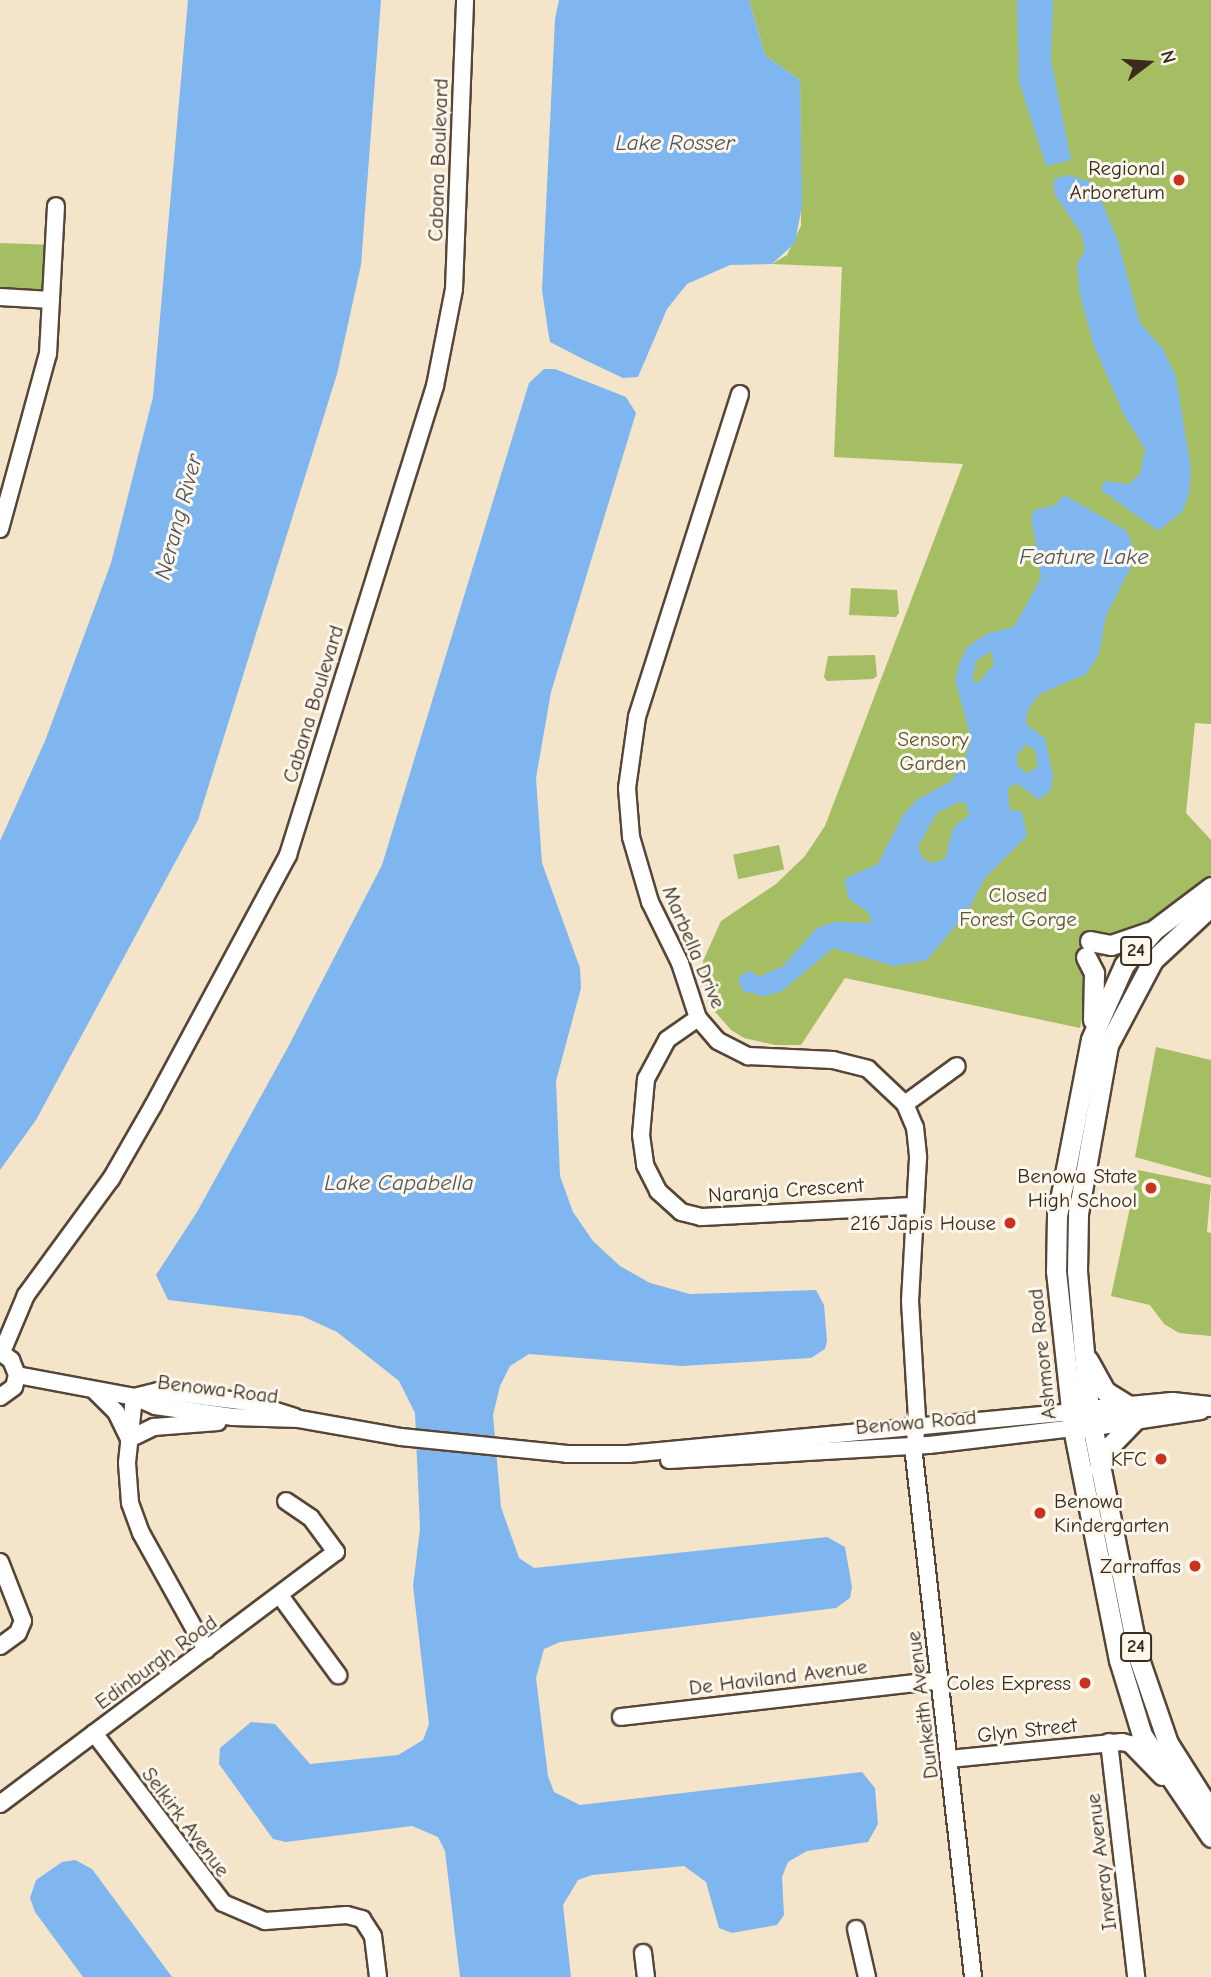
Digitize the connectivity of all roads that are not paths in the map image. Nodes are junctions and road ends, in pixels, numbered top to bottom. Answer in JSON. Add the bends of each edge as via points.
{"nodes":[{"id":1,"x":465,"y":0,"type":"edge"},
{"id":2,"x":57,"y":206,"type":"dead end"},
{"id":3,"x":0,"y":298,"type":"edge"},
{"id":4,"x":51,"y":300,"type":"junction"},
{"id":5,"x":740,"y":394,"type":"dead end"},
{"id":6,"x":5,"y":490,"type":"edge"},
{"id":7,"x":0,"y":529,"type":"edge"},
{"id":8,"x":1211,"y":887,"type":"edge"},
{"id":9,"x":1211,"y":906,"type":"edge"},
{"id":10,"x":1154,"y":930,"type":"junction"},
{"id":11,"x":698,"y":1018,"type":"junction"},
{"id":12,"x":1091,"y":1039,"type":"junction"},
{"id":13,"x":957,"y":1066,"type":"dead end"},
{"id":14,"x":905,"y":1104,"type":"junction"},
{"id":15,"x":913,"y":1206,"type":"junction"},
{"id":16,"x":1082,"y":1346,"type":"junction"},
{"id":17,"x":1,"y":1352,"type":"edge"},
{"id":18,"x":17,"y":1375,"type":"junction"},
{"id":19,"x":93,"y":1389,"type":"junction"},
{"id":20,"x":0,"y":1397,"type":"edge"},
{"id":21,"x":134,"y":1397,"type":"junction"},
{"id":22,"x":1208,"y":1406,"type":"edge"},
{"id":23,"x":1131,"y":1413,"type":"junction"},
{"id":24,"x":233,"y":1417,"type":"junction"},
{"id":25,"x":299,"y":1419,"type":"junction"},
{"id":26,"x":1082,"y":1419,"type":"junction"},
{"id":27,"x":915,"y":1427,"type":"junction"},
{"id":28,"x":129,"y":1439,"type":"junction"},
{"id":29,"x":914,"y":1446,"type":"junction"},
{"id":30,"x":628,"y":1454,"type":"junction"},
{"id":31,"x":1099,"y":1468,"type":"junction"},
{"id":32,"x":286,"y":1501,"type":"dead end"},
{"id":33,"x":0,"y":1563,"type":"edge"},
{"id":34,"x":281,"y":1597,"type":"junction"},
{"id":35,"x":0,"y":1646,"type":"edge"},
{"id":36,"x":206,"y":1650,"type":"junction"},
{"id":37,"x":338,"y":1675,"type":"dead end"},
{"id":38,"x":940,"y":1680,"type":"junction"},
{"id":39,"x":1133,"y":1706,"type":"junction"},
{"id":40,"x":621,"y":1717,"type":"dead end"},
{"id":41,"x":94,"y":1733,"type":"junction"},
{"id":42,"x":1109,"y":1742,"type":"junction"},
{"id":43,"x":949,"y":1759,"type":"junction"},
{"id":44,"x":1181,"y":1798,"type":"junction"},
{"id":45,"x":0,"y":1804,"type":"edge"},
{"id":46,"x":1211,"y":1811,"type":"edge"},
{"id":47,"x":1211,"y":1837,"type":"edge"},
{"id":48,"x":856,"y":1929,"type":"dead end"},
{"id":49,"x":643,"y":1953,"type":"dead end"},
{"id":50,"x":378,"y":1977,"type":"edge"},
{"id":51,"x":646,"y":1977,"type":"edge"},
{"id":52,"x":867,"y":1977,"type":"edge"},
{"id":53,"x":973,"y":1977,"type":"edge"},
{"id":54,"x":1136,"y":1977,"type":"edge"}],
"edges":[{"from":1,"to":17,"type":"street","name":"Cabana Boulevard","via":[[454,289],[435,386],[288,855],[111,1179],[26,1295]]},
{"from":2,"to":4,"type":"street"},
{"from":3,"to":4,"type":"street"},
{"from":4,"to":6,"type":"street","via":[[44,375]]},
{"from":5,"to":11,"type":"street","name":"Marbella Drive","via":[[637,717],[627,788],[631,837],[650,902],[680,963]]},
{"from":6,"to":7,"type":"street"},
{"from":8,"to":10,"type":"main road","name":"Ashmore Road","number":"24"},
{"from":9,"to":16,"type":"main road","name":"Ashmore Road","number":"24","via":[[1153,960],[1108,1045],[1078,1214]]},
{"from":10,"to":12,"type":"main road","name":"Ashmore Road","number":"24","via":[[1124,965]]},
{"from":10,"to":12,"type":"main road","via":[[1132,941],[1088,949],[1094,973]]},
{"from":11,"to":14,"type":"street","name":"Marbella Drive","via":[[718,1041],[747,1056],[833,1060],[867,1069]]},
{"from":11,"to":15,"type":"street","name":"Naranja Crescent","via":[[667,1040],[646,1079],[642,1121],[645,1165],[658,1191],[681,1212],[701,1217],[864,1205]]},
{"from":12,"to":26,"type":"main road","name":"Ashmore Road","number":"24","via":[[1057,1216],[1059,1307]]},
{"from":13,"to":14,"type":"street"},
{"from":14,"to":15,"type":"street","name":"Marbella Drive","via":[[915,1127],[918,1158]]},
{"from":15,"to":27,"type":"street","name":"Marbella Drive","via":[[910,1301]]},
{"from":16,"to":23,"type":"main road","via":[[1105,1391]]},
{"from":16,"to":26,"type":"main road","name":"Ashmore Road","number":"24"},
{"from":17,"to":18,"type":"street","via":[[11,1360]]},
{"from":18,"to":19,"type":"street","name":"Benowa Road"},
{"from":18,"to":20,"type":"street","via":[[14,1387]]},
{"from":19,"to":21,"type":"street","name":"Benowa Road"},
{"from":19,"to":28,"type":"street","via":[[116,1412]]},
{"from":21,"to":24,"type":"street","name":"Benowa Road","via":[[155,1406]]},
{"from":21,"to":25,"type":"street","name":"Benowa Road","via":[[158,1391],[248,1402]]},
{"from":21,"to":28,"type":"street"},
{"from":22,"to":23,"type":"main road","name":"Benowa Road","via":[[1189,1413]]},
{"from":23,"to":26,"type":"main road","name":"Benowa Road"},
{"from":23,"to":31,"type":"main road"},
{"from":24,"to":25,"type":"street","name":"Benowa Road"},
{"from":24,"to":28,"type":"street","via":[[154,1427]]},
{"from":25,"to":30,"type":"street","name":"Benowa Road","via":[[503,1448]]},
{"from":26,"to":27,"type":"street","name":"Benowa Road"},
{"from":26,"to":29,"type":"street","name":"Benowa Road"},
{"from":26,"to":31,"type":"main road","name":"Ashmore Road","number":"24"},
{"from":26,"to":39,"type":"main road","name":"Ashmore Road","number":"24","via":[[1117,1650]]},
{"from":27,"to":29,"type":"street","name":"Dunkeith Avenue"},
{"from":27,"to":30,"type":"street","name":"Benowa Road"},
{"from":28,"to":36,"type":"street","via":[[126,1474],[133,1514]]},
{"from":29,"to":30,"type":"street","name":"Benowa Road","via":[[667,1460]]},
{"from":29,"to":38,"type":"street","name":"Dunkeith Avenue"},
{"from":31,"to":46,"type":"main road","name":"Ashmore Road","number":"24","via":[[1151,1703],[1180,1765]]},
{"from":32,"to":34,"type":"street","name":"Edinburgh Road","via":[[311,1518],[336,1552]]},
{"from":33,"to":35,"type":"street","via":[[23,1621],[18,1633]]},
{"from":34,"to":36,"type":"street","name":"Edinburgh Road"},
{"from":34,"to":37,"type":"street"},
{"from":36,"to":41,"type":"street","name":"Edinburgh Road"},
{"from":38,"to":40,"type":"street","name":"De Haviland Avenue"},
{"from":38,"to":43,"type":"street","name":"Dunkeith Avenue"},
{"from":39,"to":42,"type":"street","name":"Glyn Street","via":[[1124,1733]]},
{"from":39,"to":44,"type":"main road","name":"Ashmore Road","number":"24","via":[[1142,1735]]},
{"from":41,"to":45,"type":"street","name":"Edinburgh Road"},
{"from":41,"to":50,"type":"street","name":"Selkirk Avenue","via":[[217,1898],[236,1912],[265,1922],[347,1915],[362,1919],[373,1936]]},
{"from":42,"to":43,"type":"street","name":"Glyn Street"},
{"from":42,"to":44,"type":"street","name":"Glyn Street","via":[[1130,1744]]},
{"from":42,"to":54,"type":"street","name":"Inveray Avenue"},
{"from":43,"to":53,"type":"street","name":"Dunkeith Avenue"},
{"from":44,"to":47,"type":"main road","name":"Ashmore Road","number":"24"},
{"from":48,"to":52,"type":"street"},
{"from":49,"to":51,"type":"street"}]}
